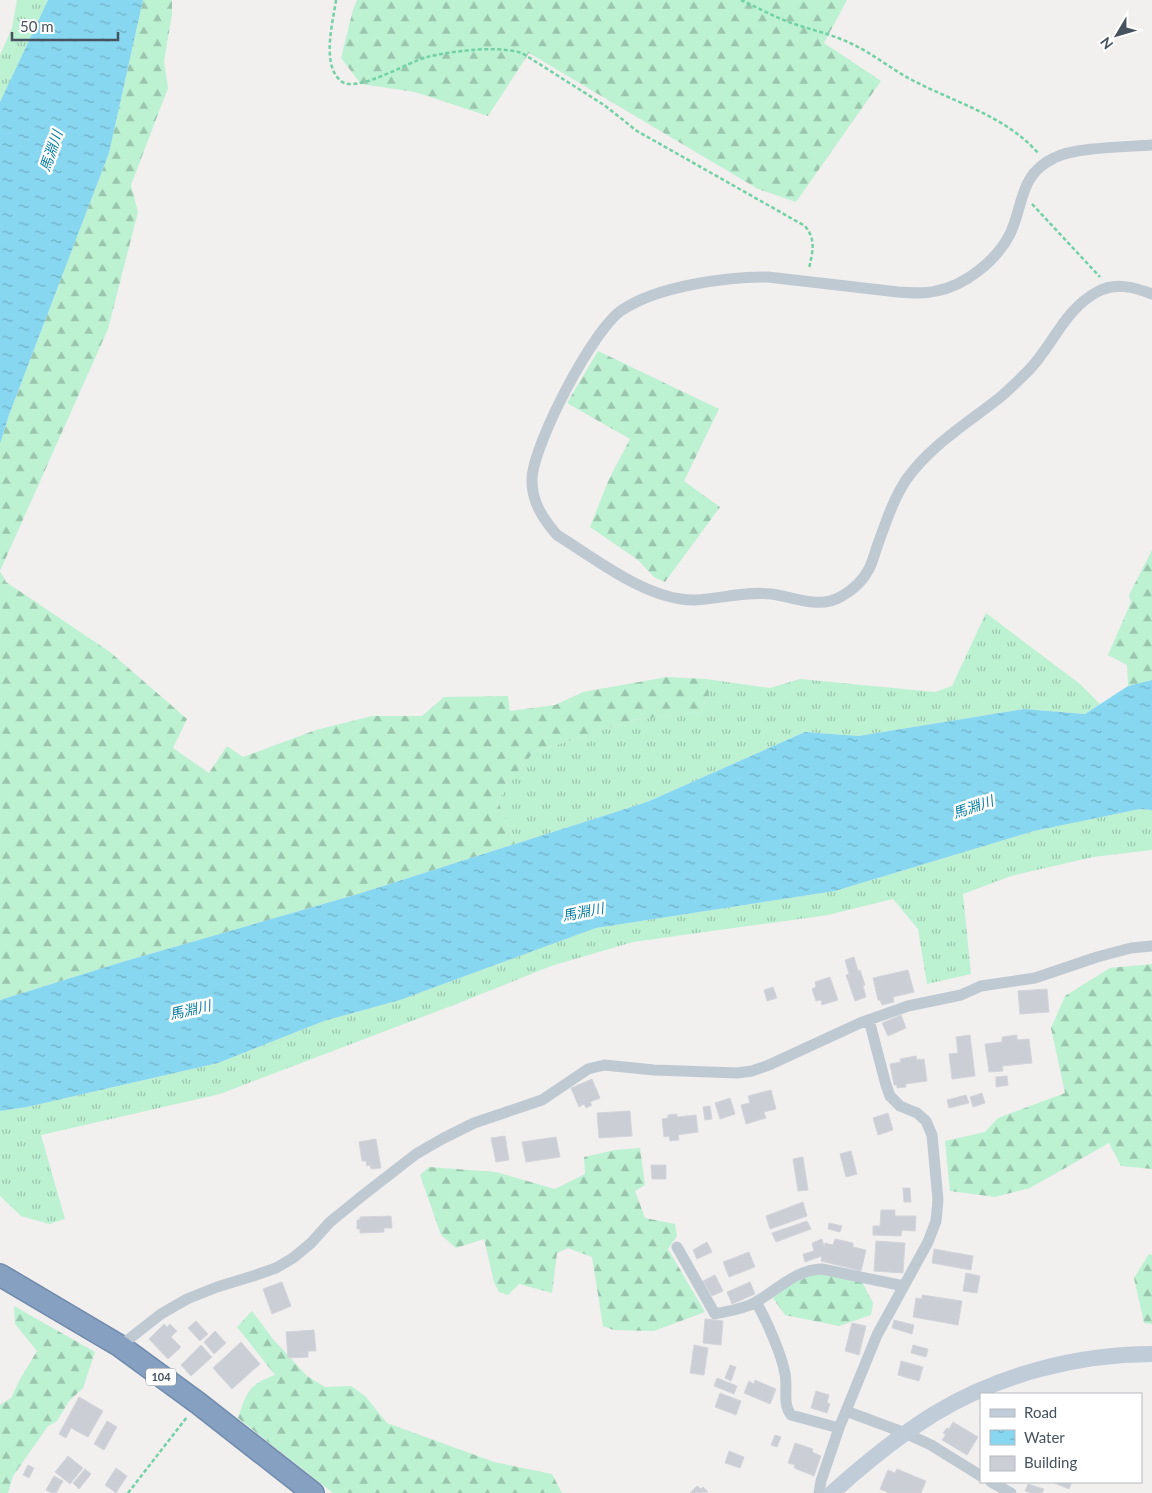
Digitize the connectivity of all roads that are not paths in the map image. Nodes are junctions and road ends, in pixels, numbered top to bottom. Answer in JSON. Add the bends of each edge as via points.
{"nodes":[{"id":1,"x":1152,"y":145,"type":"edge"},
{"id":2,"x":1152,"y":294,"type":"edge"},
{"id":3,"x":1152,"y":946,"type":"edge"},
{"id":4,"x":869,"y":1020,"type":"junction"},
{"id":5,"x":676,"y":1247,"type":"dead end"},
{"id":6,"x":0,"y":1275,"type":"edge"},
{"id":7,"x":904,"y":1286,"type":"junction"},
{"id":8,"x":756,"y":1302,"type":"junction"},
{"id":9,"x":120,"y":1346,"type":"junction"},
{"id":10,"x":1152,"y":1354,"type":"edge"},
{"id":11,"x":846,"y":1411,"type":"junction"},
{"id":12,"x":840,"y":1428,"type":"junction"},
{"id":13,"x":905,"y":1433,"type":"junction"},
{"id":14,"x":980,"y":1475,"type":"edge"},
{"id":15,"x":992,"y":1483,"type":"edge"},
{"id":16,"x":313,"y":1493,"type":"edge"},
{"id":17,"x":820,"y":1493,"type":"edge"},
{"id":18,"x":832,"y":1493,"type":"edge"},
{"id":19,"x":1011,"y":1493,"type":"edge"}],
"edges":[{"from":1,"to":2,"type":"street","via":[[1070,152],[1037,169],[1027,182],[1009,235],[999,252],[973,275],[938,291],[916,293],[754,277],[658,293],[632,304],[620,311],[596,337],[566,390],[534,463],[532,479],[536,502],[557,535],[641,587],[661,595],[695,600],[744,593],[772,594],[810,603],[830,602],[860,582],[869,569],[890,510],[906,480],[927,455],[999,398],[1029,369],[1044,353],[1072,311],[1085,299],[1115,286]]},
{"from":3,"to":4,"type":"street","via":[[1097,956],[1035,978],[980,986],[961,995],[908,1006]]},
{"from":4,"to":7,"type":"street","via":[[890,1096],[900,1106],[926,1121],[932,1135],[938,1200],[936,1221]]},
{"from":4,"to":9,"type":"street","via":[[752,1071],[654,1070],[604,1064],[588,1069],[542,1100],[474,1123],[442,1138],[362,1196],[293,1258],[261,1274],[187,1299],[161,1314]]},
{"from":5,"to":8,"type":"street","via":[[715,1314]]},
{"from":6,"to":9,"type":"highway","number":"104"},
{"from":7,"to":8,"type":"street","via":[[812,1269]]},
{"from":7,"to":11,"type":"street","via":[[877,1335]]},
{"from":8,"to":12,"type":"street","via":[[785,1374],[786,1409],[791,1416]]},
{"from":9,"to":16,"type":"highway","number":"104"},
{"from":10,"to":13,"type":"main road","via":[[1100,1358],[1019,1375],[978,1391]]},
{"from":11,"to":12,"type":"street"},
{"from":11,"to":13,"type":"street"},
{"from":12,"to":17,"type":"street","via":[[821,1481]]},
{"from":13,"to":14,"type":"street"},
{"from":13,"to":18,"type":"main road"},
{"from":15,"to":19,"type":"street"}]}
